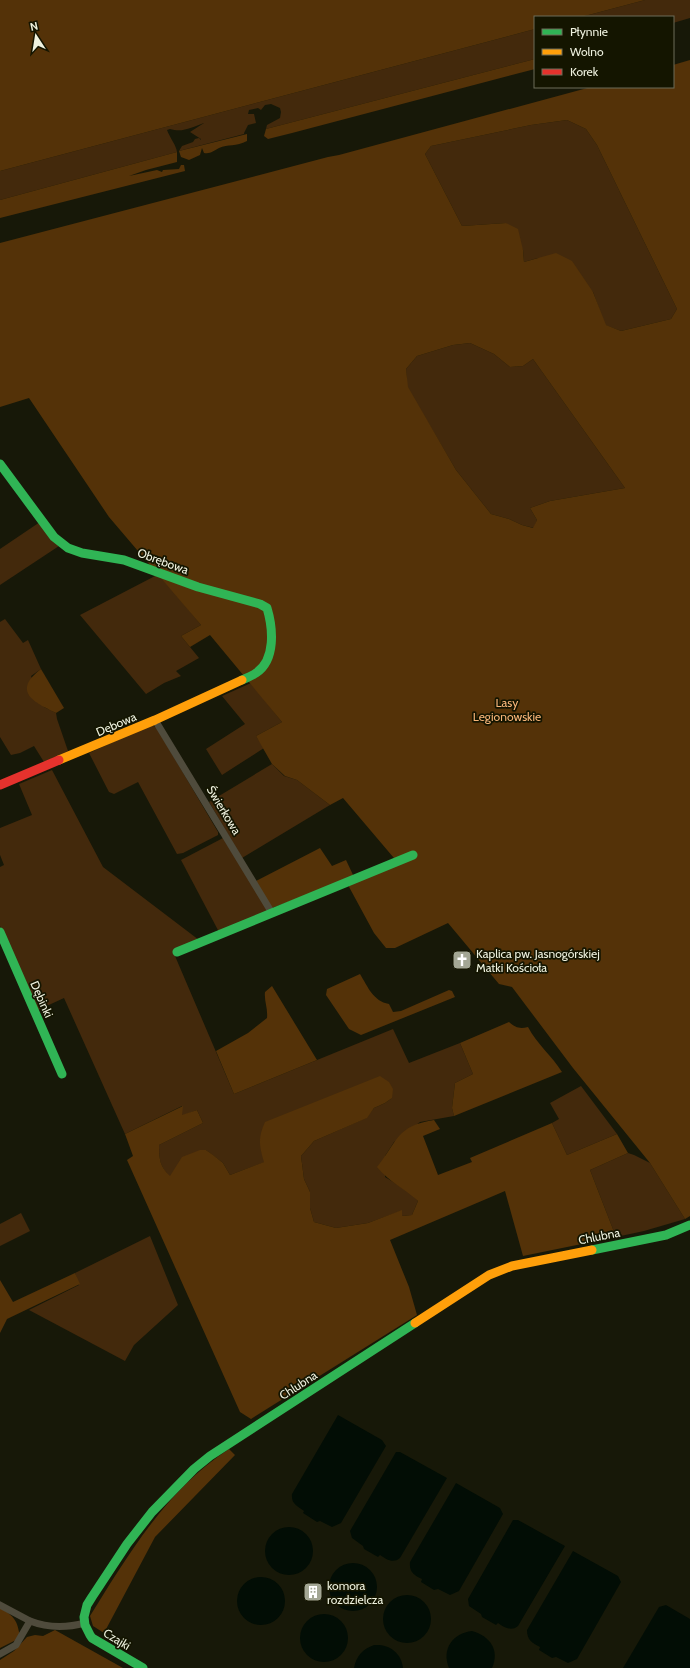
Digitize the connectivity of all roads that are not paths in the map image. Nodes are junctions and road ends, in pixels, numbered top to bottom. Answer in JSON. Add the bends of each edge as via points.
{"nodes":[{"id":1,"x":0,"y":464,"type":"edge"},
{"id":2,"x":240,"y":681,"type":"joint"},
{"id":3,"x":155,"y":720,"type":"junction"},
{"id":4,"x":0,"y":785,"type":"edge"},
{"id":5,"x":413,"y":855,"type":"dead end"},
{"id":6,"x":272,"y":913,"type":"junction"},
{"id":7,"x":0,"y":932,"type":"edge"},
{"id":8,"x":177,"y":952,"type":"dead end"},
{"id":9,"x":62,"y":1074,"type":"dead end"},
{"id":10,"x":690,"y":1225,"type":"edge"},
{"id":11,"x":0,"y":1605,"type":"edge"},
{"id":12,"x":30,"y":1621,"type":"junction"},
{"id":13,"x":85,"y":1623,"type":"junction"},
{"id":14,"x":0,"y":1654,"type":"edge"},
{"id":15,"x":143,"y":1668,"type":"edge"}],
"edges":[{"from":1,"to":2,"type":"street","name":"Obrębowa","via":[[54,537],[68,548],[124,560],[198,587],[267,608],[272,643],[268,658],[257,673]]},
{"from":2,"to":3,"type":"street","name":"Dębowa"},
{"from":3,"to":4,"type":"street","name":"Dębowa"},
{"from":3,"to":6,"type":"street","name":"Świerkowa"},
{"from":5,"to":6,"type":"street"},
{"from":6,"to":8,"type":"street"},
{"from":7,"to":9,"type":"street","name":"Dębinki"},
{"from":10,"to":13,"type":"street","name":"Chlubna","via":[[666,1235],[498,1271],[216,1452],[183,1477],[157,1504],[86,1609]]},
{"from":11,"to":12,"type":"street"},
{"from":12,"to":13,"type":"street","via":[[61,1627]]},
{"from":12,"to":14,"type":"street","via":[[16,1645]]},
{"from":13,"to":15,"type":"street","name":"Czajki","via":[[92,1638]]}]}
